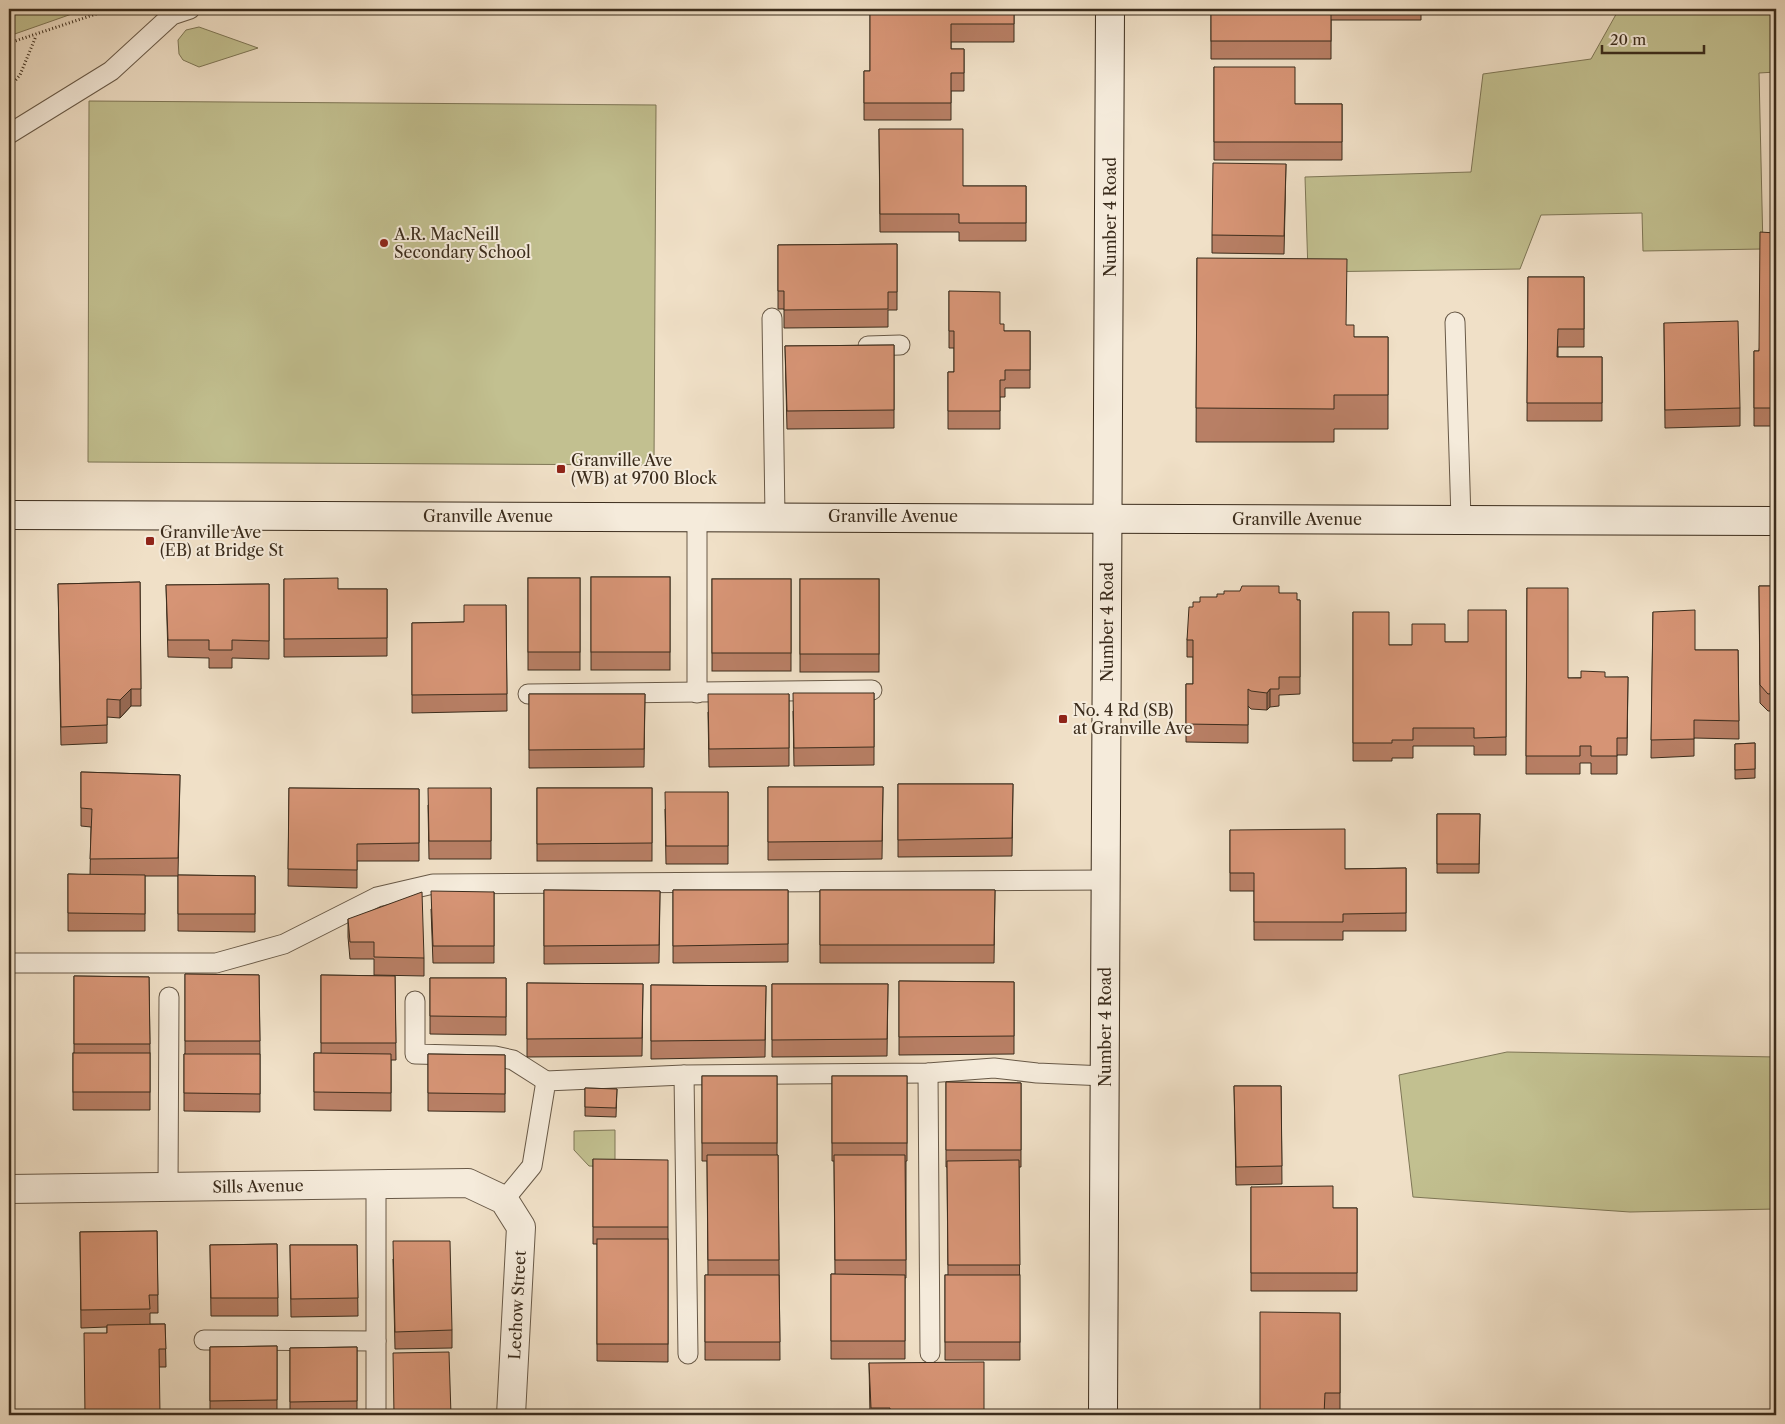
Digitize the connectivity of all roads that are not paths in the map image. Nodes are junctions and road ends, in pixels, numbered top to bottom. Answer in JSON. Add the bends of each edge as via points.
{"nodes":[{"id":1,"x":190,"y":9,"type":"edge"},
{"id":2,"x":1110,"y":9,"type":"edge"},
{"id":3,"x":170,"y":12,"type":"edge"},
{"id":4,"x":9,"y":134,"type":"edge"},
{"id":5,"x":772,"y":318,"type":"dead end"},
{"id":6,"x":1455,"y":322,"type":"dead end"},
{"id":7,"x":772,"y":346,"type":"junction"},
{"id":8,"x":792,"y":346,"type":"edge"},
{"id":9,"x":851,"y":346,"type":"edge"},
{"id":10,"x":900,"y":346,"type":"dead end"},
{"id":11,"x":9,"y":515,"type":"edge"},
{"id":12,"x":697,"y":516,"type":"junction"},
{"id":13,"x":775,"y":516,"type":"junction"},
{"id":14,"x":1108,"y":518,"type":"junction"},
{"id":15,"x":1461,"y":519,"type":"junction"},
{"id":16,"x":1776,"y":521,"type":"edge"},
{"id":17,"x":872,"y":690,"type":"dead end"},
{"id":18,"x":697,"y":693,"type":"junction"},
{"id":19,"x":528,"y":694,"type":"edge"},
{"id":20,"x":1106,"y":880,"type":"junction"},
{"id":21,"x":9,"y":963,"type":"edge"},
{"id":22,"x":169,"y":997,"type":"dead end"},
{"id":23,"x":415,"y":1001,"type":"dead end"},
{"id":24,"x":928,"y":1073,"type":"junction"},
{"id":25,"x":684,"y":1074,"type":"junction"},
{"id":26,"x":1105,"y":1076,"type":"junction"},
{"id":27,"x":546,"y":1081,"type":"junction"},
{"id":28,"x":376,"y":1184,"type":"junction"},
{"id":29,"x":168,"y":1187,"type":"junction"},
{"id":30,"x":9,"y":1189,"type":"edge"},
{"id":31,"x":504,"y":1200,"type":"junction"},
{"id":32,"x":204,"y":1340,"type":"dead end"},
{"id":33,"x":376,"y":1341,"type":"junction"},
{"id":34,"x":930,"y":1353,"type":"dead end"},
{"id":35,"x":688,"y":1354,"type":"dead end"},
{"id":36,"x":376,"y":1415,"type":"edge"},
{"id":37,"x":511,"y":1415,"type":"edge"},
{"id":38,"x":1104,"y":1415,"type":"edge"}],
"edges":[{"from":1,"to":3,"type":"lane"},
{"from":2,"to":14,"type":"street","name":"Number 4 Road"},
{"from":3,"to":4,"type":"lane","via":[[112,71]]},
{"from":5,"to":7,"type":"lane"},
{"from":6,"to":15,"type":"lane"},
{"from":7,"to":8,"type":"lane"},
{"from":7,"to":13,"type":"lane"},
{"from":9,"to":10,"type":"lane"},
{"from":11,"to":12,"type":"street","name":"Granville Avenue"},
{"from":12,"to":13,"type":"street","name":"Granville Avenue"},
{"from":12,"to":18,"type":"lane"},
{"from":13,"to":14,"type":"street","name":"Granville Avenue"},
{"from":14,"to":15,"type":"street","name":"Granville Avenue"},
{"from":14,"to":20,"type":"street","name":"Number 4 Road"},
{"from":15,"to":16,"type":"street","name":"Granville Avenue"},
{"from":17,"to":18,"type":"lane"},
{"from":18,"to":19,"type":"lane"},
{"from":20,"to":21,"type":"lane","via":[[433,884],[376,897],[284,944],[216,963]]},
{"from":20,"to":26,"type":"street","name":"Number 4 Road"},
{"from":22,"to":29,"type":"lane"},
{"from":23,"to":27,"type":"lane","via":[[415,1054],[495,1056],[513,1060]]},
{"from":24,"to":25,"type":"lane"},
{"from":24,"to":26,"type":"lane","via":[[994,1068]]},
{"from":24,"to":34,"type":"lane"},
{"from":25,"to":27,"type":"lane"},
{"from":25,"to":35,"type":"lane"},
{"from":26,"to":38,"type":"street","name":"Number 4 Road"},
{"from":27,"to":31,"type":"lane","via":[[532,1166]]},
{"from":28,"to":29,"type":"street","name":"Sills Avenue"},
{"from":28,"to":31,"type":"street","name":"Sills Avenue","via":[[468,1183]]},
{"from":28,"to":33,"type":"lane"},
{"from":29,"to":30,"type":"street","name":"Sills Avenue"},
{"from":31,"to":37,"type":"street","name":"Lechow Street","via":[[521,1227]]},
{"from":32,"to":33,"type":"lane"},
{"from":33,"to":36,"type":"lane"}]}
